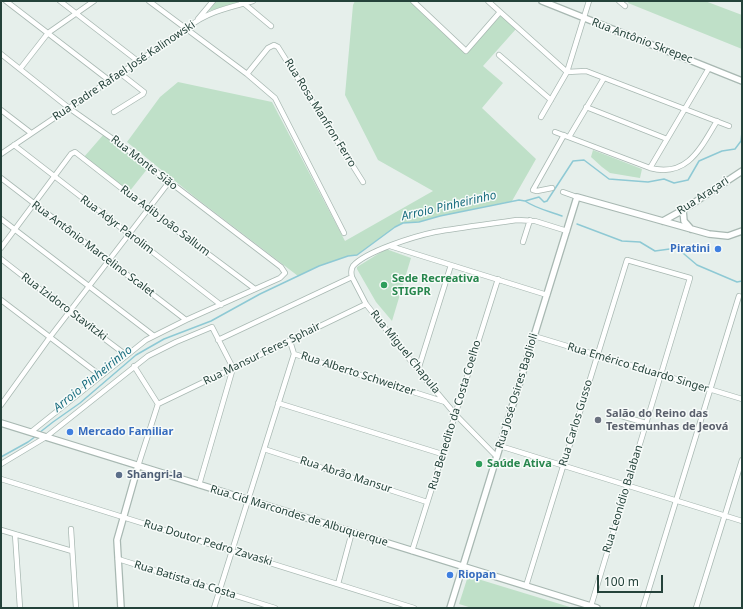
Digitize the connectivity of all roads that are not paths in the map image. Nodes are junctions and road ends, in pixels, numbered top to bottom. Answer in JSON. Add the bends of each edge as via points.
{"nodes":[{"id":1,"x":6,"y":1,"type":"edge"},
{"id":2,"x":60,"y":1,"type":"edge"},
{"id":3,"x":94,"y":1,"type":"edge"},
{"id":4,"x":149,"y":1,"type":"edge"},
{"id":5,"x":213,"y":1,"type":"edge"},
{"id":6,"x":253,"y":1,"type":"edge"},
{"id":7,"x":413,"y":1,"type":"edge"},
{"id":8,"x":488,"y":1,"type":"edge"},
{"id":9,"x":542,"y":1,"type":"edge"},
{"id":10,"x":588,"y":1,"type":"edge"},
{"id":11,"x":619,"y":1,"type":"edge"},
{"id":12,"x":242,"y":2,"type":"edge"},
{"id":13,"x":625,"y":6,"type":"dead end"},
{"id":14,"x":500,"y":12,"type":"junction"},
{"id":15,"x":76,"y":13,"type":"junction"},
{"id":16,"x":584,"y":18,"type":"junction"},
{"id":17,"x":197,"y":21,"type":"junction"},
{"id":18,"x":271,"y":26,"type":"dead end"},
{"id":19,"x":186,"y":29,"type":"junction"},
{"id":20,"x":48,"y":33,"type":"junction"},
{"id":21,"x":1,"y":54,"type":"edge"},
{"id":22,"x":499,"y":55,"type":"dead end"},
{"id":23,"x":139,"y":62,"type":"junction"},
{"id":24,"x":709,"y":68,"type":"junction"},
{"id":25,"x":20,"y":69,"type":"junction"},
{"id":26,"x":567,"y":72,"type":"junction"},
{"id":27,"x":121,"y":74,"type":"junction"},
{"id":28,"x":246,"y":74,"type":"junction"},
{"id":29,"x":604,"y":78,"type":"junction"},
{"id":30,"x":110,"y":81,"type":"junction"},
{"id":31,"x":742,"y":81,"type":"edge"},
{"id":32,"x":551,"y":100,"type":"junction"},
{"id":33,"x":586,"y":107,"type":"junction"},
{"id":34,"x":69,"y":108,"type":"junction"},
{"id":35,"x":685,"y":109,"type":"junction"},
{"id":36,"x":1,"y":110,"type":"edge"},
{"id":37,"x":114,"y":112,"type":"dead end"},
{"id":38,"x":541,"y":117,"type":"dead end"},
{"id":39,"x":717,"y":121,"type":"junction"},
{"id":40,"x":729,"y":126,"type":"dead end"},
{"id":41,"x":555,"y":132,"type":"dead end"},
{"id":42,"x":31,"y":133,"type":"junction"},
{"id":43,"x":567,"y":136,"type":"junction"},
{"id":44,"x":667,"y":139,"type":"junction"},
{"id":45,"x":14,"y":145,"type":"junction"},
{"id":46,"x":1,"y":154,"type":"edge"},
{"id":47,"x":650,"y":168,"type":"junction"},
{"id":48,"x":742,"y":171,"type":"edge"},
{"id":49,"x":54,"y":177,"type":"junction"},
{"id":50,"x":1,"y":178,"type":"edge"},
{"id":51,"x":169,"y":182,"type":"junction"},
{"id":52,"x":363,"y":182,"type":"dead end"},
{"id":53,"x":552,"y":188,"type":"dead end"},
{"id":54,"x":563,"y":192,"type":"dead end"},
{"id":55,"x":577,"y":197,"type":"junction"},
{"id":56,"x":34,"y":204,"type":"junction"},
{"id":57,"x":148,"y":209,"type":"junction"},
{"id":58,"x":682,"y":210,"type":"junction"},
{"id":59,"x":1,"y":219,"type":"edge"},
{"id":60,"x":530,"y":220,"type":"junction"},
{"id":61,"x":663,"y":221,"type":"junction"},
{"id":62,"x":691,"y":229,"type":"junction"},
{"id":63,"x":15,"y":230,"type":"junction"},
{"id":64,"x":567,"y":231,"type":"junction"},
{"id":65,"x":742,"y":231,"type":"edge"},
{"id":66,"x":344,"y":233,"type":"dead end"},
{"id":67,"x":129,"y":234,"type":"junction"},
{"id":68,"x":523,"y":242,"type":"dead end"},
{"id":69,"x":390,"y":246,"type":"junction"},
{"id":70,"x":1,"y":248,"type":"edge"},
{"id":71,"x":1,"y":259,"type":"edge"},
{"id":72,"x":109,"y":261,"type":"junction"},
{"id":73,"x":450,"y":265,"type":"junction"},
{"id":74,"x":352,"y":277,"type":"junction"},
{"id":75,"x":690,"y":278,"type":"joint"},
{"id":76,"x":498,"y":279,"type":"junction"},
{"id":77,"x":89,"y":287,"type":"junction"},
{"id":78,"x":255,"y":289,"type":"junction"},
{"id":79,"x":547,"y":295,"type":"junction"},
{"id":80,"x":739,"y":296,"type":"dead end"},
{"id":81,"x":1,"y":300,"type":"edge"},
{"id":82,"x":366,"y":304,"type":"junction"},
{"id":83,"x":220,"y":305,"type":"junction"},
{"id":84,"x":69,"y":312,"type":"junction"},
{"id":85,"x":186,"y":320,"type":"junction"},
{"id":86,"x":154,"y":336,"type":"junction"},
{"id":87,"x":534,"y":336,"type":"junction"},
{"id":88,"x":50,"y":337,"type":"junction"},
{"id":89,"x":218,"y":340,"type":"junction"},
{"id":90,"x":290,"y":341,"type":"junction"},
{"id":91,"x":294,"y":354,"type":"junction"},
{"id":92,"x":126,"y":355,"type":"junction"},
{"id":93,"x":597,"y":355,"type":"junction"},
{"id":94,"x":134,"y":366,"type":"junction"},
{"id":95,"x":232,"y":368,"type":"junction"},
{"id":96,"x":418,"y":370,"type":"junction"},
{"id":97,"x":661,"y":375,"type":"junction"},
{"id":98,"x":101,"y":376,"type":"junction"},
{"id":99,"x":710,"y":390,"type":"junction"},
{"id":100,"x":742,"y":399,"type":"edge"},
{"id":101,"x":445,"y":402,"type":"junction"},
{"id":102,"x":278,"y":403,"type":"junction"},
{"id":103,"x":158,"y":404,"type":"junction"},
{"id":104,"x":1,"y":405,"type":"edge"},
{"id":105,"x":455,"y":414,"type":"junction"},
{"id":106,"x":618,"y":415,"type":"dead end"},
{"id":107,"x":1,"y":423,"type":"edge"},
{"id":108,"x":646,"y":423,"type":"junction"},
{"id":109,"x":32,"y":432,"type":"junction"},
{"id":110,"x":45,"y":437,"type":"junction"},
{"id":111,"x":500,"y":446,"type":"junction"},
{"id":112,"x":264,"y":449,"type":"junction"},
{"id":113,"x":442,"y":454,"type":"junction"},
{"id":114,"x":497,"y":457,"type":"junction"},
{"id":115,"x":742,"y":460,"type":"edge"},
{"id":116,"x":1,"y":464,"type":"edge"},
{"id":117,"x":138,"y":466,"type":"junction"},
{"id":118,"x":563,"y":466,"type":"junction"},
{"id":119,"x":1,"y":478,"type":"edge"},
{"id":120,"x":199,"y":485,"type":"junction"},
{"id":121,"x":627,"y":485,"type":"junction"},
{"id":122,"x":248,"y":500,"type":"junction"},
{"id":123,"x":676,"y":501,"type":"junction"},
{"id":124,"x":427,"y":502,"type":"junction"},
{"id":125,"x":725,"y":516,"type":"junction"},
{"id":126,"x":124,"y":517,"type":"junction"},
{"id":127,"x":742,"y":521,"type":"edge"},
{"id":128,"x":71,"y":529,"type":"dead end"},
{"id":129,"x":1,"y":530,"type":"edge"},
{"id":130,"x":352,"y":532,"type":"junction"},
{"id":131,"x":14,"y":534,"type":"junction"},
{"id":132,"x":232,"y":551,"type":"junction"},
{"id":133,"x":412,"y":551,"type":"junction"},
{"id":134,"x":72,"y":552,"type":"junction"},
{"id":135,"x":118,"y":559,"type":"junction"},
{"id":136,"x":463,"y":566,"type":"junction"},
{"id":137,"x":338,"y":584,"type":"junction"},
{"id":138,"x":526,"y":586,"type":"junction"},
{"id":139,"x":220,"y":591,"type":"junction"},
{"id":140,"x":591,"y":606,"type":"junction"},
{"id":141,"x":20,"y":608,"type":"edge"},
{"id":142,"x":76,"y":608,"type":"edge"},
{"id":143,"x":122,"y":608,"type":"edge"},
{"id":144,"x":214,"y":608,"type":"edge"},
{"id":145,"x":274,"y":608,"type":"edge"},
{"id":146,"x":414,"y":608,"type":"edge"},
{"id":147,"x":450,"y":608,"type":"edge"},
{"id":148,"x":597,"y":608,"type":"edge"},
{"id":149,"x":643,"y":608,"type":"edge"},
{"id":150,"x":696,"y":608,"type":"edge"}],
"edges":[{"from":1,"to":20,"type":"street"},
{"from":2,"to":15,"type":"street"},
{"from":3,"to":15,"type":"street"},
{"from":4,"to":19,"type":"street"},
{"from":5,"to":17,"type":"street"},
{"from":6,"to":12,"type":"street","name":"Rua Padre Rafael José Kalinowski"},
{"from":7,"to":14,"type":"street","via":[[466,51]]},
{"from":8,"to":14,"type":"street"},
{"from":9,"to":16,"type":"street","name":"Rua Antônio Skrepec"},
{"from":10,"to":16,"type":"street"},
{"from":11,"to":13,"type":"street"},
{"from":12,"to":17,"type":"street","name":"Rua Padre Rafael José Kalinowski"},
{"from":12,"to":18,"type":"street"},
{"from":14,"to":26,"type":"street"},
{"from":15,"to":20,"type":"street"},
{"from":15,"to":23,"type":"street"},
{"from":16,"to":24,"type":"street","name":"Rua Antônio Skrepec"},
{"from":16,"to":26,"type":"street"},
{"from":17,"to":19,"type":"street","name":"Rua Padre Rafael José Kalinowski"},
{"from":19,"to":23,"type":"street","name":"Rua Padre Rafael José Kalinowski"},
{"from":19,"to":28,"type":"street"},
{"from":20,"to":25,"type":"street"},
{"from":20,"to":30,"type":"street"},
{"from":21,"to":25,"type":"street","name":"Rua Monte Sião"},
{"from":22,"to":32,"type":"street"},
{"from":23,"to":27,"type":"street","name":"Rua Padre Rafael José Kalinowski"},
{"from":24,"to":31,"type":"street","name":"Rua Antônio Skrepec"},
{"from":24,"to":35,"type":"street"},
{"from":25,"to":34,"type":"street","name":"Rua Monte Sião"},
{"from":26,"to":29,"type":"street","via":[[586,71]]},
{"from":26,"to":32,"type":"street"},
{"from":27,"to":30,"type":"street","name":"Rua Padre Rafael José Kalinowski"},
{"from":27,"to":37,"type":"street","via":[[144,93]]},
{"from":28,"to":52,"type":"street","name":"Rua Rosa Manfron Ferro","via":[[268,48],[274,45],[281,51]]},
{"from":28,"to":66,"type":"street","via":[[275,98]]},
{"from":29,"to":33,"type":"street"},
{"from":29,"to":35,"type":"street"},
{"from":30,"to":34,"type":"street","name":"Rua Padre Rafael José Kalinowski"},
{"from":32,"to":38,"type":"street"},
{"from":33,"to":43,"type":"street"},
{"from":33,"to":44,"type":"street"},
{"from":34,"to":42,"type":"street","name":"Rua Padre Rafael José Kalinowski"},
{"from":34,"to":51,"type":"street","name":"Rua Monte Sião"},
{"from":35,"to":39,"type":"street"},
{"from":35,"to":44,"type":"street"},
{"from":36,"to":42,"type":"street"},
{"from":39,"to":40,"type":"street"},
{"from":39,"to":47,"type":"street","via":[[697,154],[686,164],[663,170]]},
{"from":41,"to":43,"type":"street"},
{"from":42,"to":45,"type":"street","name":"Rua Padre Rafael José Kalinowski"},
{"from":43,"to":47,"type":"street"},
{"from":43,"to":53,"type":"street","via":[[533,190]]},
{"from":44,"to":47,"type":"street"},
{"from":45,"to":46,"type":"street","name":"Rua Padre Rafael José Kalinowski"},
{"from":45,"to":49,"type":"street","name":"Rua Adyr Parolim"},
{"from":48,"to":58,"type":"street","name":"Rua Araçari"},
{"from":49,"to":56,"type":"street"},
{"from":49,"to":57,"type":"street","name":"Rua Adib João Sallum","via":[[75,152]]},
{"from":49,"to":67,"type":"street","name":"Rua Adyr Parolim"},
{"from":50,"to":56,"type":"street","name":"Rua Antônio Marcelino Scalet"},
{"from":51,"to":57,"type":"street"},
{"from":51,"to":78,"type":"street","name":"Rua Monte Sião","via":[[285,273],[280,278]]},
{"from":54,"to":55,"type":"street"},
{"from":55,"to":61,"type":"street"},
{"from":55,"to":64,"type":"street","name":"Rua José Osires Baglioli"},
{"from":56,"to":63,"type":"street"},
{"from":56,"to":72,"type":"street","name":"Rua Antônio Marcelino Scalet"},
{"from":57,"to":67,"type":"street"},
{"from":57,"to":78,"type":"street","name":"Rua Adib João Sallum"},
{"from":58,"to":61,"type":"street","name":"Rua Araçari"},
{"from":58,"to":62,"type":"street","via":[[682,218]]},
{"from":59,"to":63,"type":"street"},
{"from":60,"to":64,"type":"street"},
{"from":60,"to":68,"type":"street"},
{"from":60,"to":69,"type":"street","via":[[434,233]]},
{"from":61,"to":62,"type":"street"},
{"from":62,"to":65,"type":"street","via":[[728,236]]},
{"from":63,"to":70,"type":"street"},
{"from":63,"to":77,"type":"street"},
{"from":64,"to":79,"type":"street","name":"Rua José Osires Baglioli"},
{"from":67,"to":72,"type":"street"},
{"from":67,"to":83,"type":"street","name":"Rua Adyr Parolim"},
{"from":69,"to":73,"type":"street"},
{"from":69,"to":74,"type":"street","via":[[360,259],[352,267]]},
{"from":71,"to":84,"type":"street","name":"Rua Izidoro Stavitzki"},
{"from":72,"to":77,"type":"street"},
{"from":72,"to":85,"type":"street","name":"Rua Antônio Marcelino Scalet"},
{"from":73,"to":76,"type":"street"},
{"from":73,"to":96,"type":"street"},
{"from":74,"to":82,"type":"street","name":"Rua Miguel Chapula"},
{"from":74,"to":89,"type":"street"},
{"from":75,"to":93,"type":"street","name":"Rua Carlos Gusso","via":[[627,260]]},
{"from":75,"to":97,"type":"street","name":"Rua Leonídio Balaban"},
{"from":76,"to":79,"type":"street"},
{"from":76,"to":105,"type":"street","name":"Rua Benedito da Costa Coelho"},
{"from":77,"to":84,"type":"street"},
{"from":77,"to":86,"type":"street"},
{"from":78,"to":83,"type":"street"},
{"from":79,"to":87,"type":"street","name":"Rua José Osires Baglioli"},
{"from":80,"to":99,"type":"street"},
{"from":81,"to":88,"type":"street"},
{"from":82,"to":90,"type":"street","name":"Rua Mansur Feres Sphair"},
{"from":82,"to":96,"type":"street","name":"Rua Miguel Chapula"},
{"from":83,"to":85,"type":"street"},
{"from":84,"to":88,"type":"street"},
{"from":84,"to":92,"type":"street","name":"Rua Izidoro Stavitzki"},
{"from":85,"to":86,"type":"street"},
{"from":86,"to":92,"type":"street"},
{"from":87,"to":93,"type":"street","name":"Rua Emérico Eduardo Singer"},
{"from":87,"to":111,"type":"street","name":"Rua José Osires Baglioli"},
{"from":88,"to":98,"type":"street"},
{"from":88,"to":104,"type":"street"},
{"from":89,"to":94,"type":"street","via":[[212,327],[176,342]]},
{"from":89,"to":95,"type":"street"},
{"from":90,"to":91,"type":"street"},
{"from":90,"to":95,"type":"street","name":"Rua Mansur Feres Sphair"},
{"from":91,"to":101,"type":"street","name":"Rua Alberto Schweitzer"},
{"from":91,"to":102,"type":"street"},
{"from":92,"to":98,"type":"street"},
{"from":93,"to":97,"type":"street","name":"Rua Emérico Eduardo Singer"},
{"from":93,"to":118,"type":"street","name":"Rua Carlos Gusso"},
{"from":94,"to":103,"type":"street"},
{"from":94,"to":110,"type":"street","via":[[100,396]]},
{"from":95,"to":103,"type":"street","name":"Rua Mansur Feres Sphair"},
{"from":95,"to":120,"type":"street"},
{"from":96,"to":101,"type":"street","name":"Rua Miguel Chapula"},
{"from":97,"to":99,"type":"street","name":"Rua Emérico Eduardo Singer"},
{"from":97,"to":108,"type":"street","name":"Rua Leonídio Balaban"},
{"from":98,"to":109,"type":"street"},
{"from":99,"to":100,"type":"street","name":"Rua Emérico Eduardo Singer"},
{"from":99,"to":123,"type":"street"},
{"from":101,"to":105,"type":"street","name":"Rua Miguel Chapula"},
{"from":102,"to":112,"type":"street"},
{"from":102,"to":113,"type":"street"},
{"from":103,"to":117,"type":"street"},
{"from":105,"to":113,"type":"street","name":"Rua Benedito da Costa Coelho"},
{"from":105,"to":114,"type":"street","name":"Rua Miguel Chapula"},
{"from":106,"to":108,"type":"street"},
{"from":107,"to":109,"type":"street","name":"Rua Cid Marcondes de Albuquerque"},
{"from":108,"to":121,"type":"street","name":"Rua Leonídio Balaban"},
{"from":109,"to":110,"type":"street","name":"Rua Cid Marcondes de Albuquerque"},
{"from":110,"to":116,"type":"street"},
{"from":110,"to":117,"type":"street","name":"Rua Cid Marcondes de Albuquerque"},
{"from":111,"to":114,"type":"street","name":"Rua José Osires Baglioli"},
{"from":111,"to":118,"type":"street"},
{"from":112,"to":122,"type":"street"},
{"from":112,"to":124,"type":"street","name":"Rua Abrão Mansur"},
{"from":113,"to":124,"type":"street","name":"Rua Benedito da Costa Coelho"},
{"from":114,"to":136,"type":"street","name":"Rua José Osires Baglioli"},
{"from":115,"to":125,"type":"street"},
{"from":117,"to":120,"type":"street","name":"Rua Cid Marcondes de Albuquerque"},
{"from":117,"to":126,"type":"street"},
{"from":118,"to":121,"type":"street"},
{"from":118,"to":138,"type":"street","name":"Rua Carlos Gusso"},
{"from":119,"to":126,"type":"street","name":"Rua Doutor Pedro Zavaski"},
{"from":120,"to":122,"type":"street","name":"Rua Cid Marcondes de Albuquerque"},
{"from":121,"to":123,"type":"street"},
{"from":121,"to":140,"type":"street","name":"Rua Leonídio Balaban"},
{"from":122,"to":130,"type":"street","name":"Rua Cid Marcondes de Albuquerque"},
{"from":122,"to":132,"type":"street"},
{"from":123,"to":125,"type":"street"},
{"from":123,"to":149,"type":"street"},
{"from":124,"to":133,"type":"street","name":"Rua Benedito da Costa Coelho"},
{"from":125,"to":127,"type":"street"},
{"from":125,"to":150,"type":"street"},
{"from":126,"to":132,"type":"street","name":"Rua Doutor Pedro Zavaski"},
{"from":126,"to":135,"type":"street","via":[[117,540]]},
{"from":128,"to":134,"type":"street"},
{"from":129,"to":131,"type":"street"},
{"from":130,"to":133,"type":"street","name":"Rua Cid Marcondes de Albuquerque"},
{"from":130,"to":137,"type":"street"},
{"from":131,"to":134,"type":"street"},
{"from":131,"to":141,"type":"street"},
{"from":132,"to":137,"type":"street","name":"Rua Doutor Pedro Zavaski"},
{"from":132,"to":139,"type":"street"},
{"from":133,"to":136,"type":"street","name":"Rua Cid Marcondes de Albuquerque"},
{"from":134,"to":142,"type":"street"},
{"from":135,"to":139,"type":"street","name":"Rua Batista da Costa"},
{"from":135,"to":143,"type":"street"},
{"from":136,"to":138,"type":"street","name":"Rua Cid Marcondes de Albuquerque"},
{"from":136,"to":147,"type":"street","name":"Rua José Osires Baglioli"},
{"from":137,"to":146,"type":"street","name":"Rua Doutor Pedro Zavaski"},
{"from":138,"to":140,"type":"street","name":"Rua Cid Marcondes de Albuquerque"},
{"from":139,"to":144,"type":"street"},
{"from":139,"to":145,"type":"street","name":"Rua Batista da Costa"},
{"from":140,"to":148,"type":"street","name":"Rua Cid Marcondes de Albuquerque"}]}
